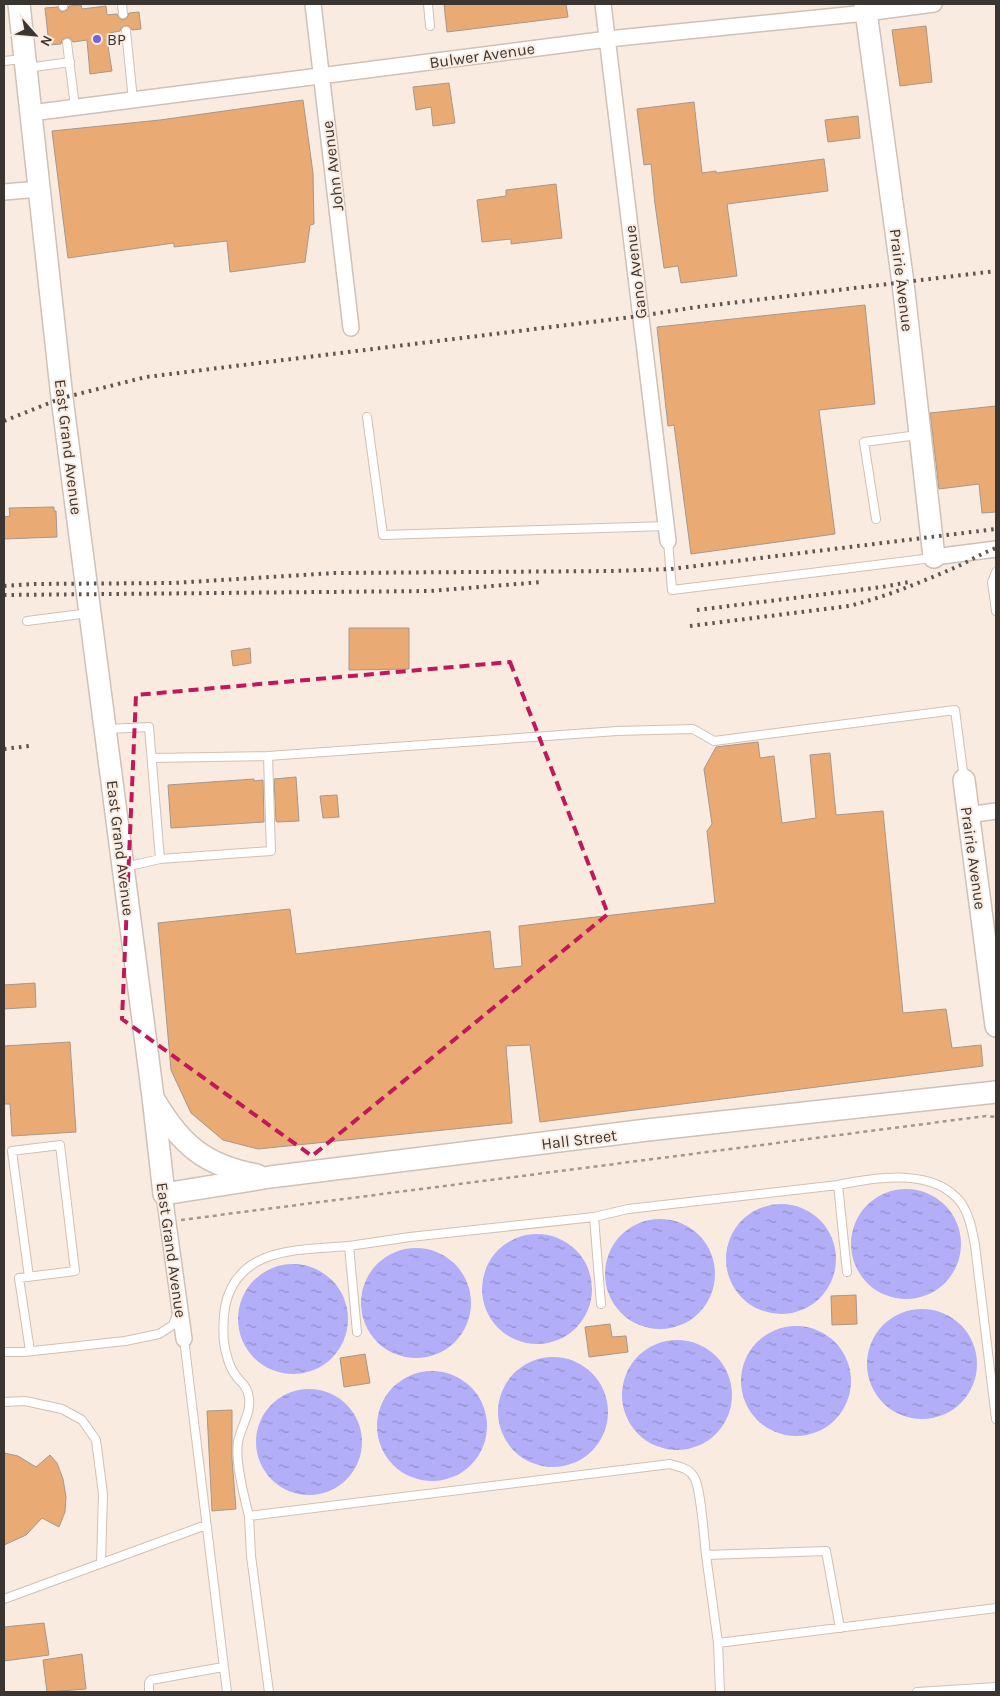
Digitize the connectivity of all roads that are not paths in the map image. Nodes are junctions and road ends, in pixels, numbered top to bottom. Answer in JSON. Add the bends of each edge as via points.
{"nodes":[{"id":1,"x":19,"y":4,"type":"edge"},
{"id":2,"x":122,"y":4,"type":"edge"},
{"id":3,"x":313,"y":4,"type":"edge"},
{"id":4,"x":428,"y":4,"type":"edge"},
{"id":5,"x":603,"y":4,"type":"edge"},
{"id":6,"x":934,"y":4,"type":"edge"},
{"id":7,"x":865,"y":8,"type":"edge"},
{"id":8,"x":123,"y":14,"type":"dead end"},
{"id":9,"x":430,"y":26,"type":"dead end"},
{"id":10,"x":126,"y":31,"type":"dead end"},
{"id":11,"x":608,"y":38,"type":"junction"},
{"id":12,"x":67,"y":43,"type":"dead end"},
{"id":13,"x":70,"y":62,"type":"junction"},
{"id":14,"x":18,"y":63,"type":"edge"},
{"id":15,"x":321,"y":76,"type":"junction"},
{"id":16,"x":133,"y":100,"type":"junction"},
{"id":17,"x":75,"y":107,"type":"junction"},
{"id":18,"x":31,"y":113,"type":"junction"},
{"id":19,"x":40,"y":189,"type":"junction"},
{"id":20,"x":4,"y":192,"type":"edge"},
{"id":21,"x":351,"y":328,"type":"dead end"},
{"id":22,"x":367,"y":417,"type":"dead end"},
{"id":23,"x":920,"y":434,"type":"junction"},
{"id":24,"x":876,"y":519,"type":"dead end"},
{"id":25,"x":667,"y":534,"type":"junction"},
{"id":26,"x":996,"y":549,"type":"edge"},
{"id":27,"x":934,"y":558,"type":"junction"},
{"id":28,"x":996,"y":572,"type":"edge"},
{"id":29,"x":996,"y":611,"type":"edge"},
{"id":30,"x":89,"y":613,"type":"junction"},
{"id":31,"x":27,"y":621,"type":"dead end"},
{"id":32,"x":105,"y":729,"type":"junction"},
{"id":33,"x":268,"y":756,"type":"junction"},
{"id":34,"x":152,"y":758,"type":"junction"},
{"id":35,"x":964,"y":780,"type":"joint"},
{"id":36,"x":996,"y":812,"type":"edge"},
{"id":37,"x":968,"y":815,"type":"junction"},
{"id":38,"x":160,"y":859,"type":"junction"},
{"id":39,"x":123,"y":867,"type":"junction"},
{"id":40,"x":996,"y":1026,"type":"edge"},
{"id":41,"x":996,"y":1092,"type":"edge"},
{"id":42,"x":153,"y":1097,"type":"junction"},
{"id":43,"x":270,"y":1177,"type":"junction"},
{"id":44,"x":838,"y":1185,"type":"junction"},
{"id":45,"x":164,"y":1194,"type":"junction"},
{"id":46,"x":594,"y":1217,"type":"junction"},
{"id":47,"x":349,"y":1246,"type":"junction"},
{"id":48,"x":847,"y":1272,"type":"dead end"},
{"id":49,"x":29,"y":1277,"type":"junction"},
{"id":50,"x":601,"y":1304,"type":"dead end"},
{"id":51,"x":179,"y":1307,"type":"junction"},
{"id":52,"x":357,"y":1332,"type":"dead end"},
{"id":53,"x":184,"y":1339,"type":"joint"},
{"id":54,"x":30,"y":1351,"type":"junction"},
{"id":55,"x":4,"y":1352,"type":"edge"},
{"id":56,"x":4,"y":1402,"type":"edge"},
{"id":57,"x":996,"y":1419,"type":"edge"},
{"id":58,"x":249,"y":1516,"type":"junction"},
{"id":59,"x":206,"y":1525,"type":"junction"},
{"id":60,"x":706,"y":1555,"type":"junction"},
{"id":61,"x":101,"y":1563,"type":"junction"},
{"id":62,"x":4,"y":1600,"type":"edge"},
{"id":63,"x":996,"y":1608,"type":"edge"},
{"id":64,"x":840,"y":1628,"type":"junction"},
{"id":65,"x":718,"y":1643,"type":"junction"},
{"id":66,"x":223,"y":1667,"type":"junction"},
{"id":67,"x":996,"y":1687,"type":"edge"},
{"id":68,"x":149,"y":1692,"type":"edge"},
{"id":69,"x":226,"y":1692,"type":"edge"},
{"id":70,"x":269,"y":1692,"type":"edge"},
{"id":71,"x":720,"y":1692,"type":"edge"},
{"id":72,"x":916,"y":1692,"type":"edge"}],
"edges":[{"from":1,"to":14,"type":"main road","name":"East Grand Avenue"},
{"from":2,"to":8,"type":"lane"},
{"from":3,"to":15,"type":"street","name":"John Avenue"},
{"from":4,"to":9,"type":"lane"},
{"from":5,"to":11,"type":"street","name":"Gano Avenue"},
{"from":6,"to":7,"type":"street","name":"Bulwer Avenue"},
{"from":7,"to":11,"type":"street","name":"Bulwer Avenue"},
{"from":7,"to":23,"type":"main road","name":"Prairie Avenue"},
{"from":10,"to":16,"type":"lane"},
{"from":11,"to":15,"type":"street","name":"Bulwer Avenue"},
{"from":11,"to":25,"type":"street","name":"Gano Avenue"},
{"from":12,"to":13,"type":"lane"},
{"from":13,"to":14,"type":"lane"},
{"from":13,"to":17,"type":"lane"},
{"from":14,"to":18,"type":"main road","name":"East Grand Avenue"},
{"from":15,"to":16,"type":"street","name":"Bulwer Avenue"},
{"from":15,"to":21,"type":"street","name":"John Avenue"},
{"from":16,"to":17,"type":"street","name":"Bulwer Avenue"},
{"from":17,"to":18,"type":"street","name":"Bulwer Avenue"},
{"from":18,"to":19,"type":"main road","name":"East Grand Avenue"},
{"from":19,"to":20,"type":"street"},
{"from":19,"to":30,"type":"main road","name":"East Grand Avenue"},
{"from":22,"to":25,"type":"lane","via":[[383,535]]},
{"from":23,"to":24,"type":"lane","via":[[864,442]]},
{"from":23,"to":27,"type":"main road","name":"Prairie Avenue"},
{"from":25,"to":27,"type":"lane","via":[[672,590]]},
{"from":26,"to":27,"type":"street"},
{"from":28,"to":29,"type":"lane","via":[[992,582]]},
{"from":30,"to":31,"type":"lane"},
{"from":30,"to":32,"type":"main road","name":"East Grand Avenue"},
{"from":32,"to":34,"type":"lane","via":[[149,727]]},
{"from":32,"to":39,"type":"main road","name":"East Grand Avenue"},
{"from":33,"to":34,"type":"lane"},
{"from":33,"to":35,"type":"lane","via":[[617,731],[693,729],[714,741],[955,710]]},
{"from":33,"to":38,"type":"lane","via":[[271,852]]},
{"from":34,"to":38,"type":"lane"},
{"from":35,"to":37,"type":"main road","name":"Prairie Avenue"},
{"from":36,"to":37,"type":"street"},
{"from":37,"to":40,"type":"main road","name":"Prairie Avenue"},
{"from":38,"to":39,"type":"lane"},
{"from":39,"to":42,"type":"main road","name":"East Grand Avenue"},
{"from":41,"to":43,"type":"main road","name":"Hall Street"},
{"from":42,"to":43,"type":"main road","via":[[177,1133],[205,1157],[222,1167]]},
{"from":42,"to":45,"type":"main road","name":"East Grand Avenue"},
{"from":43,"to":45,"type":"main road","name":"Hall Street"},
{"from":44,"to":46,"type":"lane","via":[[628,1209]]},
{"from":44,"to":48,"type":"lane"},
{"from":44,"to":57,"type":"lane","via":[[907,1178],[928,1181],[948,1191],[961,1204],[970,1220],[975,1244]]},
{"from":45,"to":51,"type":"street","name":"East Grand Avenue"},
{"from":46,"to":47,"type":"lane"},
{"from":46,"to":50,"type":"lane"},
{"from":47,"to":52,"type":"lane"},
{"from":47,"to":58,"type":"lane","via":[[269,1255],[254,1262],[238,1277],[227,1298],[224,1317],[226,1355],[234,1373],[248,1388],[250,1407],[238,1442],[242,1486]]},
{"from":49,"to":49,"type":"lane","via":[[75,1271],[60,1144],[12,1150]]},
{"from":49,"to":54,"type":"lane","via":[[19,1278]]},
{"from":51,"to":53,"type":"street","name":"East Grand Avenue"},
{"from":51,"to":54,"type":"lane","via":[[172,1325],[159,1334],[125,1342]]},
{"from":53,"to":59,"type":"lane","name":"East Grand Avenue"},
{"from":54,"to":55,"type":"lane"},
{"from":56,"to":61,"type":"lane","via":[[26,1401],[62,1409],[82,1420],[96,1440],[103,1494]]},
{"from":58,"to":60,"type":"lane","via":[[670,1464],[687,1469],[695,1477]]},
{"from":58,"to":70,"type":"lane","via":[[251,1556]]},
{"from":59,"to":61,"type":"lane"},
{"from":59,"to":66,"type":"lane","name":"East Grand Avenue"},
{"from":60,"to":64,"type":"lane","via":[[826,1550]]},
{"from":60,"to":65,"type":"lane"},
{"from":61,"to":62,"type":"lane"},
{"from":63,"to":64,"type":"lane"},
{"from":64,"to":65,"type":"lane"},
{"from":65,"to":71,"type":"lane"},
{"from":66,"to":68,"type":"lane","via":[[151,1680]]},
{"from":66,"to":69,"type":"lane","name":"East Grand Avenue"},
{"from":67,"to":72,"type":"lane"}]}
